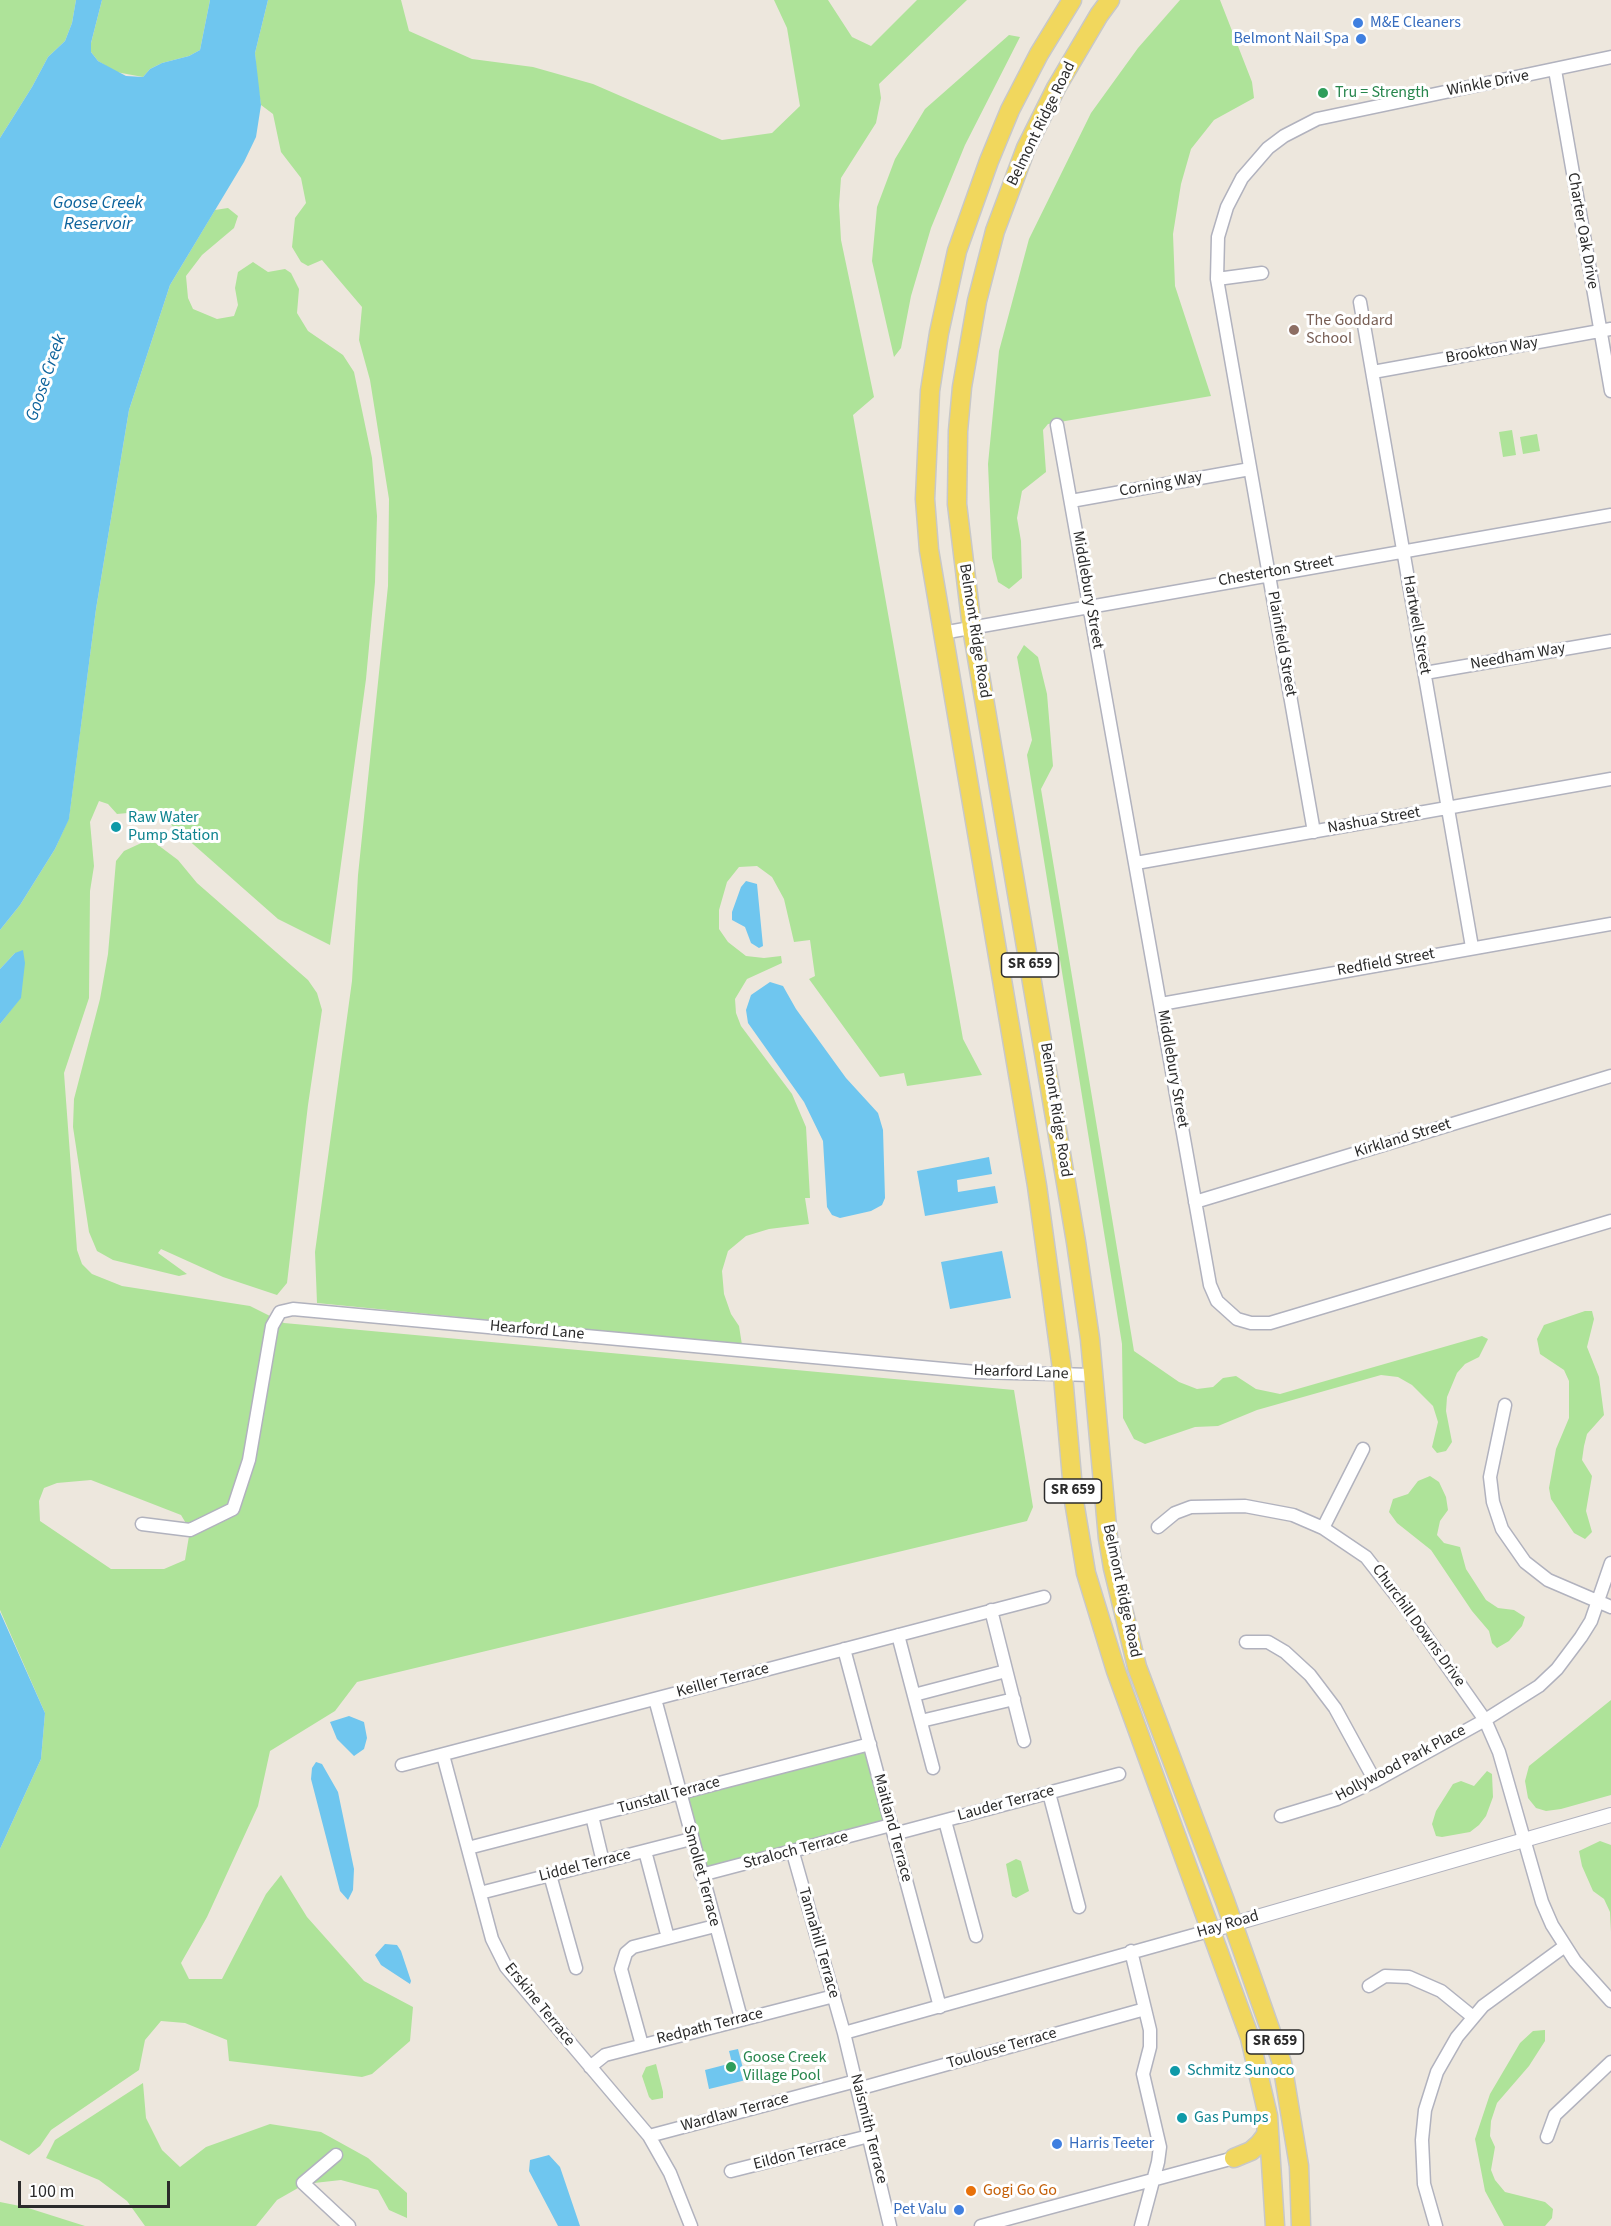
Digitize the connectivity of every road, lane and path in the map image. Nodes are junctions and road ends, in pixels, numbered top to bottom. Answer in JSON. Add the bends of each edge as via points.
{"nodes":[{"id":1,"x":1072,"y":0,"type":"edge"},
{"id":2,"x":1110,"y":0,"type":"edge"},
{"id":3,"x":1611,"y":57,"type":"edge"},
{"id":4,"x":1555,"y":70,"type":"junction"},
{"id":5,"x":1262,"y":273,"type":"dead end"},
{"id":6,"x":1217,"y":279,"type":"junction"},
{"id":7,"x":1360,"y":302,"type":"dead end"},
{"id":8,"x":1605,"y":330,"type":"edge"},
{"id":9,"x":1373,"y":372,"type":"junction"},
{"id":10,"x":1236,"y":386,"type":"joint"},
{"id":11,"x":1611,"y":391,"type":"edge"},
{"id":12,"x":1057,"y":425,"type":"dead end"},
{"id":13,"x":1250,"y":469,"type":"junction"},
{"id":14,"x":1071,"y":501,"type":"junction"},
{"id":15,"x":1611,"y":515,"type":"edge"},
{"id":16,"x":1403,"y":550,"type":"junction"},
{"id":17,"x":1268,"y":573,"type":"junction"},
{"id":18,"x":1089,"y":605,"type":"junction"},
{"id":19,"x":972,"y":628,"type":"junction"},
{"id":20,"x":942,"y":633,"type":"junction"},
{"id":21,"x":1611,"y":641,"type":"edge"},
{"id":22,"x":1425,"y":673,"type":"junction"},
{"id":23,"x":1611,"y":779,"type":"edge"},
{"id":24,"x":1447,"y":808,"type":"junction"},
{"id":25,"x":1314,"y":832,"type":"junction"},
{"id":26,"x":1136,"y":863,"type":"junction"},
{"id":27,"x":1611,"y":924,"type":"edge"},
{"id":28,"x":1472,"y":947,"type":"junction"},
{"id":29,"x":1161,"y":1004,"type":"junction"},
{"id":30,"x":1611,"y":1076,"type":"edge"},
{"id":31,"x":1018,"y":1077,"type":"junction"},
{"id":32,"x":1055,"y":1108,"type":"junction"},
{"id":33,"x":1196,"y":1202,"type":"junction"},
{"id":34,"x":1611,"y":1221,"type":"edge"},
{"id":35,"x":1093,"y":1375,"type":"junction"},
{"id":36,"x":1063,"y":1376,"type":"junction"},
{"id":37,"x":1505,"y":1405,"type":"dead end"},
{"id":38,"x":1363,"y":1449,"type":"dead end"},
{"id":39,"x":142,"y":1524,"type":"dead end"},
{"id":40,"x":1158,"y":1527,"type":"dead end"},
{"id":41,"x":1323,"y":1528,"type":"junction"},
{"id":42,"x":1611,"y":1563,"type":"edge"},
{"id":43,"x":1044,"y":1597,"type":"dead end"},
{"id":44,"x":1598,"y":1602,"type":"junction"},
{"id":45,"x":1611,"y":1607,"type":"edge"},
{"id":46,"x":991,"y":1610,"type":"junction"},
{"id":47,"x":898,"y":1635,"type":"junction"},
{"id":48,"x":1246,"y":1642,"type":"dead end"},
{"id":49,"x":844,"y":1649,"type":"junction"},
{"id":50,"x":1006,"y":1671,"type":"junction"},
{"id":51,"x":914,"y":1695,"type":"junction"},
{"id":52,"x":655,"y":1699,"type":"junction"},
{"id":53,"x":1014,"y":1699,"type":"junction"},
{"id":54,"x":1485,"y":1720,"type":"junction"},
{"id":55,"x":921,"y":1721,"type":"junction"},
{"id":56,"x":1024,"y":1741,"type":"dead end"},
{"id":57,"x":870,"y":1744,"type":"junction"},
{"id":58,"x":443,"y":1755,"type":"junction"},
{"id":59,"x":402,"y":1765,"type":"dead end"},
{"id":60,"x":933,"y":1768,"type":"dead end"},
{"id":61,"x":1119,"y":1774,"type":"dead end"},
{"id":62,"x":1375,"y":1781,"type":"junction"},
{"id":63,"x":1049,"y":1793,"type":"junction"},
{"id":64,"x":679,"y":1794,"type":"junction"},
{"id":65,"x":1611,"y":1815,"type":"edge"},
{"id":66,"x":592,"y":1816,"type":"junction"},
{"id":67,"x":1281,"y":1816,"type":"dead end"},
{"id":68,"x":945,"y":1821,"type":"junction"},
{"id":69,"x":893,"y":1830,"type":"junction"},
{"id":70,"x":691,"y":1839,"type":"junction"},
{"id":71,"x":1525,"y":1839,"type":"junction"},
{"id":72,"x":468,"y":1848,"type":"junction"},
{"id":73,"x":645,"y":1851,"type":"junction"},
{"id":74,"x":792,"y":1853,"type":"junction"},
{"id":75,"x":603,"y":1862,"type":"junction"},
{"id":76,"x":550,"y":1875,"type":"junction"},
{"id":77,"x":701,"y":1875,"type":"junction"},
{"id":78,"x":480,"y":1893,"type":"junction"},
{"id":79,"x":1079,"y":1907,"type":"dead end"},
{"id":80,"x":1234,"y":1923,"type":"junction"},
{"id":81,"x":715,"y":1926,"type":"junction"},
{"id":82,"x":1212,"y":1929,"type":"junction"},
{"id":83,"x":976,"y":1936,"type":"dead end"},
{"id":84,"x":668,"y":1938,"type":"junction"},
{"id":85,"x":1564,"y":1946,"type":"junction"},
{"id":86,"x":1131,"y":1951,"type":"junction"},
{"id":87,"x":576,"y":1968,"type":"dead end"},
{"id":88,"x":1369,"y":1986,"type":"dead end"},
{"id":89,"x":834,"y":1996,"type":"junction"},
{"id":90,"x":1611,"y":2001,"type":"edge"},
{"id":91,"x":940,"y":2007,"type":"junction"},
{"id":92,"x":1145,"y":2009,"type":"junction"},
{"id":93,"x":1473,"y":2017,"type":"junction"},
{"id":94,"x":741,"y":2018,"type":"junction"},
{"id":95,"x":844,"y":2033,"type":"junction"},
{"id":96,"x":642,"y":2045,"type":"junction"},
{"id":97,"x":1611,"y":2062,"type":"edge"},
{"id":98,"x":590,"y":2067,"type":"junction"},
{"id":99,"x":857,"y":2085,"type":"junction"},
{"id":100,"x":1268,"y":2116,"type":"junction"},
{"id":101,"x":649,"y":2136,"type":"junction"},
{"id":102,"x":869,"y":2136,"type":"junction"},
{"id":103,"x":1547,"y":2137,"type":"dead end"},
{"id":104,"x":336,"y":2155,"type":"dead end"},
{"id":105,"x":1234,"y":2158,"type":"joint"},
{"id":106,"x":731,"y":2171,"type":"dead end"},
{"id":107,"x":1154,"y":2179,"type":"junction"},
{"id":108,"x":349,"y":2226,"type":"edge"},
{"id":109,"x":691,"y":2226,"type":"edge"},
{"id":110,"x":890,"y":2226,"type":"edge"},
{"id":111,"x":981,"y":2226,"type":"edge"},
{"id":112,"x":1142,"y":2226,"type":"edge"},
{"id":113,"x":1275,"y":2226,"type":"edge"},
{"id":114,"x":1301,"y":2226,"type":"edge"},
{"id":115,"x":1436,"y":2226,"type":"edge"}],
"edges":[{"from":1,"to":20,"type":"main road","name":"Belmont Ridge Road","number":"SR 659","via":[[1039,54],[1001,130],[972,206],[946,296],[930,391],[925,499]]},
{"from":2,"to":19,"type":"main road","name":"Belmont Ridge Road","number":"SR 659","via":[[1056,88],[1026,148],[995,231],[977,301],[963,387],[957,470],[962,563]]},
{"from":3,"to":4,"type":"street","name":"Winkle Drive"},
{"from":4,"to":6,"type":"street","name":"Winkle Drive","via":[[1334,114],[1284,136],[1255,161],[1233,192],[1218,237]]},
{"from":4,"to":8,"type":"street","name":"Charter Oak Drive"},
{"from":5,"to":6,"type":"street"},
{"from":6,"to":10,"type":"street","name":"Winkle Drive"},
{"from":7,"to":9,"type":"street","name":"Hartwell Street"},
{"from":8,"to":9,"type":"street","name":"Brookton Way"},
{"from":8,"to":11,"type":"street","name":"Charter Oak Drive"},
{"from":9,"to":16,"type":"street","name":"Hartwell Street"},
{"from":10,"to":13,"type":"street","name":"Plainfield Street"},
{"from":12,"to":14,"type":"street","name":"Middlebury Street"},
{"from":13,"to":14,"type":"street","name":"Corning Way"},
{"from":13,"to":17,"type":"street","name":"Plainfield Street"},
{"from":14,"to":18,"type":"street","name":"Middlebury Street"},
{"from":15,"to":16,"type":"street","name":"Chesterton Street"},
{"from":16,"to":17,"type":"street","name":"Chesterton Street"},
{"from":16,"to":22,"type":"street","name":"Hartwell Street"},
{"from":17,"to":18,"type":"street","name":"Chesterton Street"},
{"from":17,"to":25,"type":"street","name":"Plainfield Street"},
{"from":18,"to":19,"type":"street","name":"Chesterton Street"},
{"from":18,"to":26,"type":"street","name":"Middlebury Street"},
{"from":19,"to":20,"type":"street","name":"Chesterton Street"},
{"from":19,"to":32,"type":"main road","name":"Belmont Ridge Road","number":"SR 659"},
{"from":20,"to":31,"type":"main road","name":"Belmont Ridge Road","number":"SR 659"},
{"from":21,"to":22,"type":"street","name":"Needham Way"},
{"from":22,"to":24,"type":"street","name":"Hartwell Street"},
{"from":23,"to":24,"type":"street","name":"Nashua Street"},
{"from":24,"to":25,"type":"street","name":"Nashua Street"},
{"from":24,"to":28,"type":"street","name":"Hartwell Street"},
{"from":25,"to":26,"type":"street","name":"Nashua Street"},
{"from":26,"to":29,"type":"street","name":"Middlebury Street"},
{"from":27,"to":28,"type":"street","name":"Redfield Street"},
{"from":28,"to":29,"type":"street","name":"Redfield Street"},
{"from":29,"to":33,"type":"street","name":"Middlebury Street"},
{"from":30,"to":33,"type":"street","name":"Kirkland Street"},
{"from":31,"to":32,"type":"main road","via":[[1031,1077],[1043,1084]]},
{"from":31,"to":36,"type":"main road","name":"Belmont Ridge Road","number":"SR 659"},
{"from":32,"to":35,"type":"main road","name":"Belmont Ridge Road","number":"SR 659"},
{"from":33,"to":34,"type":"street","name":"Middlebury Street","via":[[1214,1296],[1232,1316],[1258,1324]]},
{"from":35,"to":36,"type":"street","name":"Hearford Lane"},
{"from":35,"to":80,"type":"main road","name":"Belmont Ridge Road","number":"SR 659","via":[[1108,1538],[1126,1629]]},
{"from":36,"to":39,"type":"street","name":"Hearford Lane","via":[[976,1372],[292,1309],[280,1312],[272,1326],[249,1460],[233,1509],[190,1530]]},
{"from":36,"to":82,"type":"main road","name":"Belmont Ridge Road","number":"SR 659","via":[[1074,1501],[1093,1602]]},
{"from":37,"to":44,"type":"street","via":[[1490,1477],[1502,1529],[1516,1552],[1534,1570],[1560,1587]]},
{"from":38,"to":41,"type":"street"},
{"from":40,"to":41,"type":"street","name":"Churchill Downs Drive","via":[[1175,1513],[1209,1505],[1272,1510]]},
{"from":41,"to":54,"type":"street","name":"Churchill Downs Drive","via":[[1366,1557],[1382,1575]]},
{"from":42,"to":44,"type":"street","name":"Hollywood Park Place"},
{"from":43,"to":46,"type":"street","name":"Keiller Terrace"},
{"from":44,"to":45,"type":"street"},
{"from":44,"to":54,"type":"street","name":"Hollywood Park Place","via":[[1581,1637],[1557,1669],[1523,1698]]},
{"from":46,"to":47,"type":"street","name":"Keiller Terrace"},
{"from":46,"to":50,"type":"street"},
{"from":47,"to":49,"type":"street","name":"Keiller Terrace"},
{"from":47,"to":51,"type":"street"},
{"from":48,"to":62,"type":"street","via":[[1268,1642],[1310,1675],[1335,1708]]},
{"from":49,"to":52,"type":"street","name":"Keiller Terrace"},
{"from":49,"to":57,"type":"street","name":"Maitland Terrace"},
{"from":50,"to":51,"type":"street"},
{"from":50,"to":53,"type":"street"},
{"from":51,"to":55,"type":"street"},
{"from":52,"to":58,"type":"street","name":"Keiller Terrace"},
{"from":52,"to":64,"type":"street","name":"Smollet Terrace"},
{"from":53,"to":55,"type":"street"},
{"from":53,"to":56,"type":"street"},
{"from":54,"to":62,"type":"street","name":"Hollywood Park Place"},
{"from":54,"to":71,"type":"street","name":"Churchill Downs Drive","via":[[1499,1752]]},
{"from":55,"to":60,"type":"street"},
{"from":57,"to":64,"type":"street","name":"Tunstall Terrace"},
{"from":57,"to":69,"type":"street","name":"Maitland Terrace"},
{"from":58,"to":59,"type":"street","name":"Keiller Terrace"},
{"from":58,"to":72,"type":"street","name":"Erskine Terrace"},
{"from":61,"to":63,"type":"street","name":"Lauder Terrace"},
{"from":62,"to":67,"type":"street","name":"Hollywood Park Place","via":[[1337,1799]]},
{"from":63,"to":68,"type":"street","name":"Lauder Terrace"},
{"from":63,"to":79,"type":"street"},
{"from":64,"to":66,"type":"street","name":"Tunstall Terrace"},
{"from":64,"to":70,"type":"street","name":"Smollet Terrace"},
{"from":65,"to":71,"type":"street","name":"Hay Road"},
{"from":66,"to":72,"type":"street","name":"Tunstall Terrace"},
{"from":66,"to":75,"type":"street"},
{"from":68,"to":69,"type":"street","name":"Lauder Terrace"},
{"from":68,"to":83,"type":"street"},
{"from":69,"to":74,"type":"street","name":"Straloch Terrace"},
{"from":69,"to":91,"type":"street","name":"Maitland Terrace"},
{"from":70,"to":73,"type":"street","name":"Liddel Terrace"},
{"from":70,"to":77,"type":"street","name":"Smollet Terrace"},
{"from":71,"to":80,"type":"street","name":"Hay Road"},
{"from":71,"to":85,"type":"street","name":"Churchill Downs Drive","via":[[1542,1902]]},
{"from":72,"to":78,"type":"street","name":"Erskine Terrace"},
{"from":73,"to":75,"type":"street","name":"Liddel Terrace"},
{"from":73,"to":84,"type":"street"},
{"from":74,"to":77,"type":"street","name":"Straloch Terrace"},
{"from":74,"to":89,"type":"street","name":"Tannahill Terrace"},
{"from":75,"to":76,"type":"street","name":"Liddel Terrace"},
{"from":76,"to":78,"type":"street","name":"Liddel Terrace"},
{"from":76,"to":87,"type":"street"},
{"from":77,"to":81,"type":"street","name":"Smollet Terrace"},
{"from":78,"to":98,"type":"street","name":"Erskine Terrace","via":[[492,1939],[506,1967]]},
{"from":80,"to":82,"type":"street","name":"Hay Road"},
{"from":80,"to":114,"type":"main road","name":"Belmont Ridge Road","number":"SR 659","via":[[1282,2063],[1299,2166]]},
{"from":81,"to":84,"type":"street"},
{"from":81,"to":94,"type":"street","name":"Smollet Terrace"},
{"from":82,"to":86,"type":"street","name":"Hay Road"},
{"from":82,"to":100,"type":"main road","name":"Belmont Ridge Road","number":"SR 659","via":[[1242,2013]]},
{"from":84,"to":96,"type":"street","via":[[633,1947],[622,1962]]},
{"from":85,"to":90,"type":"street","name":"Churchill Downs Drive"},
{"from":85,"to":93,"type":"street","via":[[1511,1983]]},
{"from":86,"to":91,"type":"street","name":"Hay Road"},
{"from":86,"to":92,"type":"street"},
{"from":88,"to":93,"type":"street","via":[[1385,1976],[1409,1977],[1441,1990]]},
{"from":89,"to":94,"type":"street","name":"Redpath Terrace"},
{"from":89,"to":95,"type":"street","name":"Tannahill Terrace"},
{"from":91,"to":95,"type":"street","name":"Hay Road"},
{"from":92,"to":99,"type":"street","name":"Toulouse Terrace"},
{"from":92,"to":107,"type":"street","via":[[1150,2042],[1143,2074],[1160,2147]]},
{"from":93,"to":115,"type":"street","via":[[1443,2060],[1425,2110],[1424,2184]]},
{"from":94,"to":96,"type":"street","name":"Redpath Terrace"},
{"from":95,"to":99,"type":"street","name":"Naismith Terrace"},
{"from":96,"to":98,"type":"street","name":"Redpath Terrace","via":[[605,2055]]},
{"from":97,"to":103,"type":"street","via":[[1555,2115]]},
{"from":98,"to":101,"type":"street","name":"Erskine Terrace"},
{"from":99,"to":101,"type":"street","name":"Wardlaw Terrace"},
{"from":99,"to":102,"type":"street","name":"Naismith Terrace"},
{"from":100,"to":105,"type":"main road","via":[[1266,2135],[1259,2145]]},
{"from":100,"to":113,"type":"main road","name":"Belmont Ridge Road","number":"SR 659"},
{"from":101,"to":109,"type":"street","name":"Erskine Terrace","via":[[670,2173]]},
{"from":102,"to":106,"type":"street","name":"Eildon Terrace"},
{"from":102,"to":110,"type":"street","name":"Naismith Terrace"},
{"from":104,"to":108,"type":"street","via":[[303,2183]]},
{"from":105,"to":107,"type":"street"},
{"from":107,"to":111,"type":"street"},
{"from":107,"to":112,"type":"street"}]}
